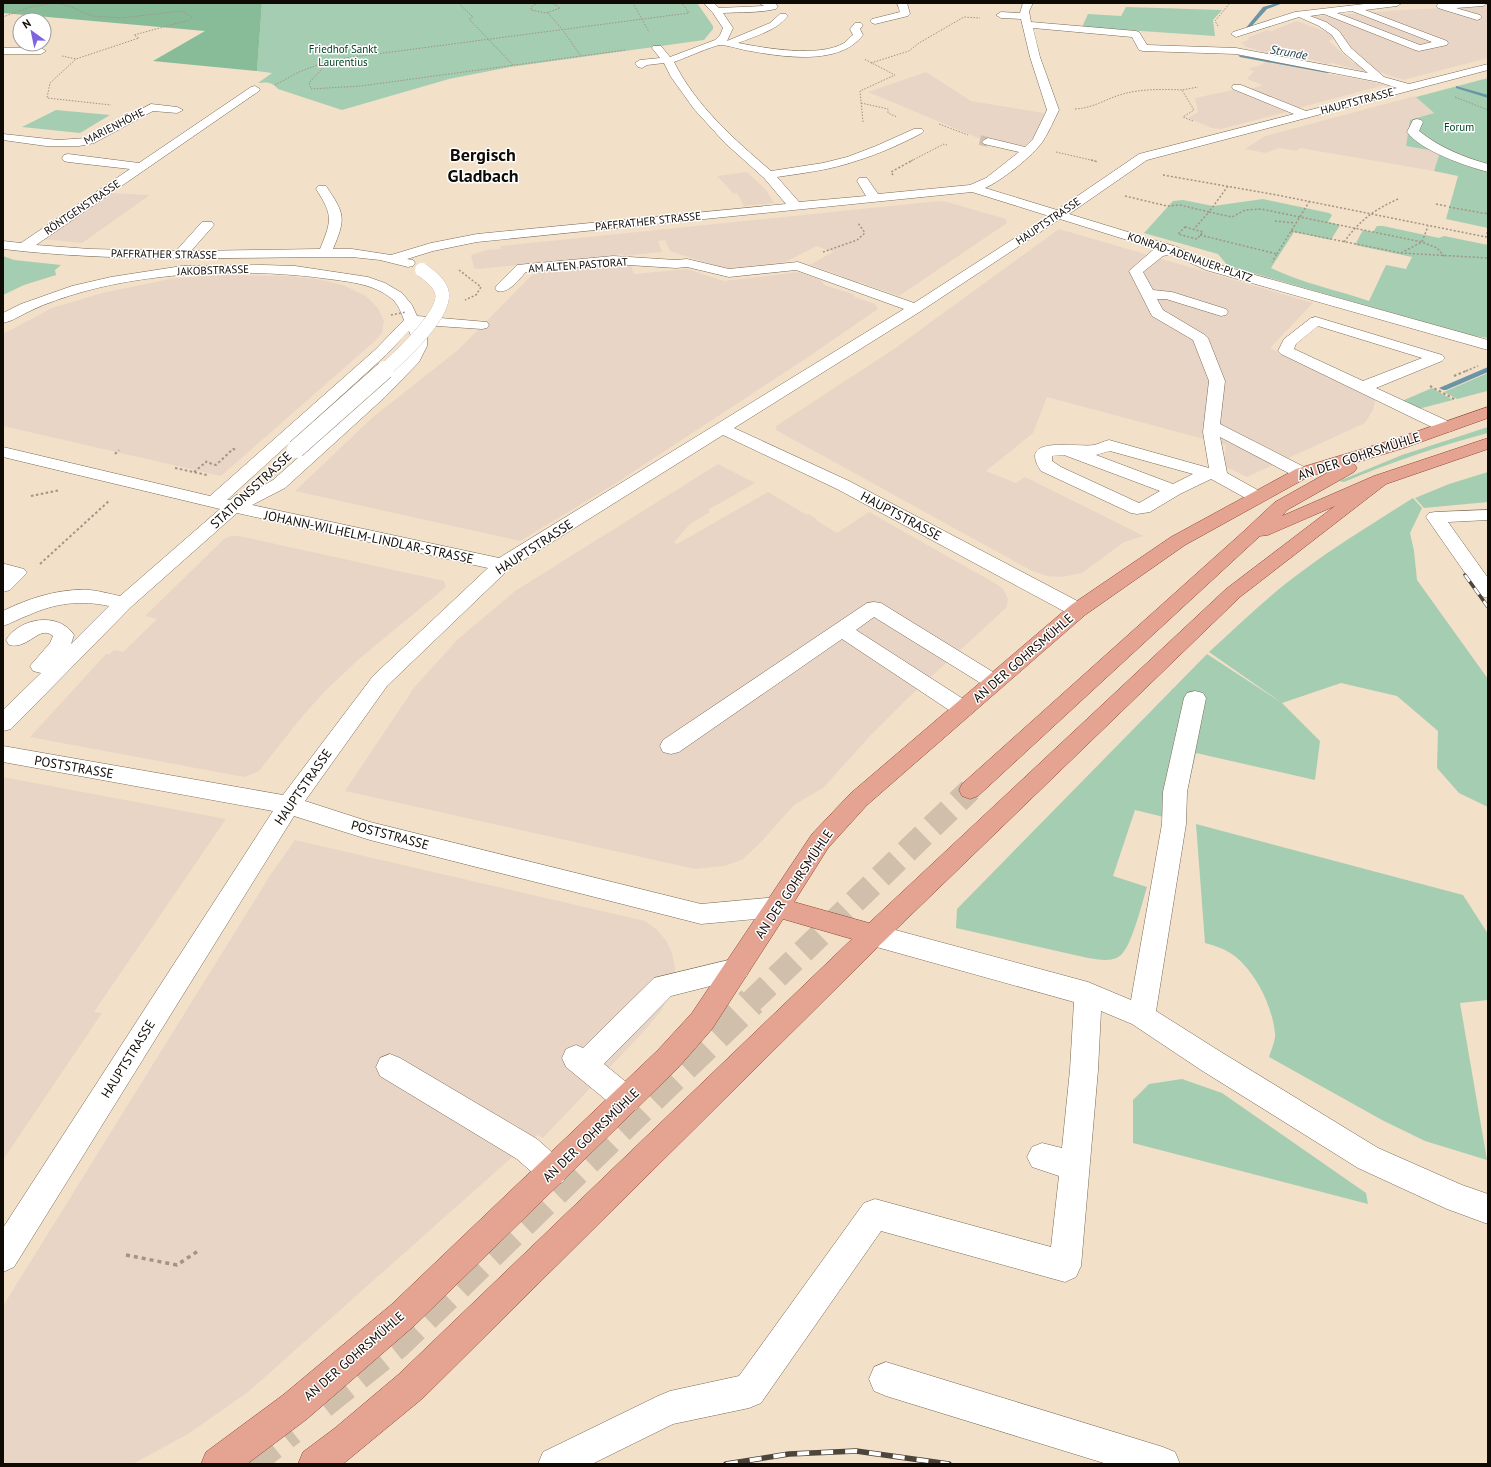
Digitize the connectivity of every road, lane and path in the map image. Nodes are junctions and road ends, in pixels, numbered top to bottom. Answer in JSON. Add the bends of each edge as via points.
{"nodes":[{"id":1,"x":458,"y":3,"type":"edge"},
{"id":2,"x":538,"y":3,"type":"edge"},
{"id":3,"x":548,"y":3,"type":"edge"},
{"id":4,"x":633,"y":3,"type":"edge"},
{"id":5,"x":682,"y":3,"type":"edge"},
{"id":6,"x":709,"y":3,"type":"edge"},
{"id":7,"x":763,"y":3,"type":"edge"},
{"id":8,"x":902,"y":3,"type":"edge"},
{"id":9,"x":1028,"y":3,"type":"edge"},
{"id":10,"x":1397,"y":3,"type":"edge"},
{"id":11,"x":1463,"y":5,"type":"junction"},
{"id":12,"x":1484,"y":5,"type":"edge"},
{"id":13,"x":1353,"y":8,"type":"junction"},
{"id":14,"x":717,"y":11,"type":"junction"},
{"id":15,"x":1326,"y":12,"type":"junction"},
{"id":16,"x":548,"y":13,"type":"junction"},
{"id":17,"x":1488,"y":13,"type":"edge"},
{"id":18,"x":1001,"y":15,"type":"dead end"},
{"id":19,"x":1298,"y":15,"type":"junction"},
{"id":20,"x":783,"y":16,"type":"dead end"},
{"id":21,"x":3,"y":17,"type":"edge"},
{"id":22,"x":1477,"y":18,"type":"dead end"},
{"id":23,"x":642,"y":19,"type":"junction"},
{"id":24,"x":1026,"y":20,"type":"junction"},
{"id":25,"x":875,"y":21,"type":"dead end"},
{"id":26,"x":858,"y":25,"type":"dead end"},
{"id":27,"x":562,"y":29,"type":"junction"},
{"id":28,"x":942,"y":31,"type":"dead end"},
{"id":29,"x":1236,"y":34,"type":"dead end"},
{"id":30,"x":489,"y":39,"type":"junction"},
{"id":31,"x":1369,"y":39,"type":"dead end"},
{"id":32,"x":1355,"y":41,"type":"dead end"},
{"id":33,"x":1341,"y":42,"type":"junction"},
{"id":34,"x":723,"y":43,"type":"junction"},
{"id":35,"x":656,"y":47,"type":"junction"},
{"id":36,"x":1391,"y":48,"type":"dead end"},
{"id":37,"x":837,"y":49,"type":"junction"},
{"id":38,"x":45,"y":52,"type":"edge"},
{"id":39,"x":581,"y":56,"type":"junction"},
{"id":40,"x":76,"y":59,"type":"junction"},
{"id":41,"x":330,"y":60,"type":"junction"},
{"id":42,"x":667,"y":61,"type":"junction"},
{"id":43,"x":871,"y":62,"type":"junction"},
{"id":44,"x":513,"y":65,"type":"junction"},
{"id":45,"x":642,"y":65,"type":"dead end"},
{"id":46,"x":1488,"y":67,"type":"edge"},
{"id":47,"x":1381,"y":79,"type":"junction"},
{"id":48,"x":1198,"y":87,"type":"dead end"},
{"id":49,"x":1237,"y":87,"type":"dead end"},
{"id":50,"x":1406,"y":87,"type":"junction"},
{"id":51,"x":255,"y":89,"type":"joint"},
{"id":52,"x":1182,"y":90,"type":"junction"},
{"id":53,"x":151,"y":107,"type":"junction"},
{"id":54,"x":1053,"y":107,"type":"junction"},
{"id":55,"x":177,"y":110,"type":"dead end"},
{"id":56,"x":1306,"y":115,"type":"junction"},
{"id":57,"x":863,"y":122,"type":"dead end"},
{"id":58,"x":1417,"y":122,"type":"dead end"},
{"id":59,"x":918,"y":131,"type":"dead end"},
{"id":60,"x":1226,"y":136,"type":"junction"},
{"id":61,"x":3,"y":137,"type":"edge"},
{"id":62,"x":988,"y":142,"type":"tunnel mouth"},
{"id":63,"x":947,"y":145,"type":"dead end"},
{"id":64,"x":1033,"y":146,"type":"junction"},
{"id":65,"x":68,"y":158,"type":"dead end"},
{"id":66,"x":141,"y":168,"type":"junction"},
{"id":67,"x":1126,"y":168,"type":"junction"},
{"id":68,"x":1488,"y":168,"type":"edge"},
{"id":69,"x":768,"y":175,"type":"junction"},
{"id":70,"x":863,"y":181,"type":"dead end"},
{"id":71,"x":1228,"y":186,"type":"junction"},
{"id":72,"x":972,"y":188,"type":"junction"},
{"id":73,"x":322,"y":190,"type":"dead end"},
{"id":74,"x":1094,"y":190,"type":"junction"},
{"id":75,"x":909,"y":196,"type":"junction"},
{"id":76,"x":875,"y":199,"type":"junction"},
{"id":77,"x":1398,"y":199,"type":"dead end"},
{"id":78,"x":1309,"y":202,"type":"junction"},
{"id":79,"x":1436,"y":204,"type":"dead end"},
{"id":80,"x":1446,"y":206,"type":"dead end"},
{"id":81,"x":796,"y":207,"type":"junction"},
{"id":82,"x":1449,"y":207,"type":"dead end"},
{"id":83,"x":1209,"y":212,"type":"junction"},
{"id":84,"x":1059,"y":214,"type":"junction"},
{"id":85,"x":1368,"y":214,"type":"junction"},
{"id":86,"x":1488,"y":214,"type":"edge"},
{"id":87,"x":1300,"y":216,"type":"junction"},
{"id":88,"x":1275,"y":221,"type":"dead end"},
{"id":89,"x":858,"y":223,"type":"dead end"},
{"id":90,"x":1296,"y":223,"type":"junction"},
{"id":91,"x":207,"y":225,"type":"dead end"},
{"id":92,"x":1428,"y":226,"type":"junction"},
{"id":93,"x":1353,"y":227,"type":"junction"},
{"id":94,"x":1193,"y":230,"type":"dead end"},
{"id":95,"x":1488,"y":230,"type":"edge"},
{"id":96,"x":1290,"y":231,"type":"junction"},
{"id":97,"x":1200,"y":235,"type":"dead end"},
{"id":98,"x":1487,"y":237,"type":"edge"},
{"id":99,"x":1344,"y":242,"type":"junction"},
{"id":100,"x":1422,"y":242,"type":"junction"},
{"id":101,"x":3,"y":246,"type":"edge"},
{"id":102,"x":23,"y":248,"type":"junction"},
{"id":103,"x":1172,"y":250,"type":"junction"},
{"id":104,"x":325,"y":253,"type":"junction"},
{"id":105,"x":1401,"y":253,"type":"junction"},
{"id":106,"x":181,"y":254,"type":"junction"},
{"id":107,"x":1277,"y":254,"type":"junction"},
{"id":108,"x":1444,"y":256,"type":"junction"},
{"id":109,"x":394,"y":258,"type":"junction"},
{"id":110,"x":1488,"y":258,"type":"edge"},
{"id":111,"x":798,"y":266,"type":"junction"},
{"id":112,"x":457,"y":269,"type":"dead end"},
{"id":113,"x":1252,"y":279,"type":"junction"},
{"id":114,"x":502,"y":288,"type":"dead end"},
{"id":115,"x":1148,"y":294,"type":"junction"},
{"id":116,"x":462,"y":301,"type":"dead end"},
{"id":117,"x":916,"y":308,"type":"junction"},
{"id":118,"x":1221,"y":312,"type":"dead end"},
{"id":119,"x":3,"y":319,"type":"edge"},
{"id":120,"x":412,"y":320,"type":"junction"},
{"id":121,"x":482,"y":325,"type":"dead end"},
{"id":122,"x":1488,"y":345,"type":"edge"},
{"id":123,"x":1430,"y":386,"type":"dead end"},
{"id":124,"x":1363,"y":388,"type":"junction"},
{"id":125,"x":1462,"y":403,"type":"dead end"},
{"id":126,"x":1488,"y":412,"type":"edge"},
{"id":127,"x":1488,"y":418,"type":"edge"},
{"id":128,"x":1451,"y":425,"type":"junction"},
{"id":129,"x":1212,"y":426,"type":"junction"},
{"id":130,"x":721,"y":428,"type":"junction"},
{"id":131,"x":1488,"y":443,"type":"edge"},
{"id":132,"x":1398,"y":444,"type":"junction"},
{"id":133,"x":119,"y":450,"type":"dead end"},
{"id":134,"x":1066,"y":450,"type":"junction"},
{"id":135,"x":3,"y":452,"type":"edge"},
{"id":136,"x":122,"y":456,"type":"dead end"},
{"id":137,"x":216,"y":464,"type":"dead end"},
{"id":138,"x":172,"y":467,"type":"dead end"},
{"id":139,"x":194,"y":472,"type":"junction"},
{"id":140,"x":1302,"y":473,"type":"junction"},
{"id":141,"x":208,"y":475,"type":"dead end"},
{"id":142,"x":1215,"y":475,"type":"junction"},
{"id":143,"x":1380,"y":480,"type":"junction"},
{"id":144,"x":130,"y":482,"type":"junction"},
{"id":145,"x":1174,"y":490,"type":"junction"},
{"id":146,"x":1257,"y":498,"type":"junction"},
{"id":147,"x":214,"y":502,"type":"junction"},
{"id":148,"x":233,"y":507,"type":"junction"},
{"id":149,"x":1488,"y":515,"type":"edge"},
{"id":150,"x":1251,"y":535,"type":"junction"},
{"id":151,"x":502,"y":565,"type":"junction"},
{"id":152,"x":36,"y":567,"type":"dead end"},
{"id":153,"x":3,"y":572,"type":"edge"},
{"id":154,"x":3,"y":586,"type":"edge"},
{"id":155,"x":1488,"y":592,"type":"edge"},
{"id":156,"x":124,"y":603,"type":"junction"},
{"id":157,"x":1078,"y":610,"type":"junction"},
{"id":158,"x":3,"y":619,"type":"edge"},
{"id":159,"x":842,"y":630,"type":"junction"},
{"id":160,"x":16,"y":640,"type":"dead end"},
{"id":161,"x":994,"y":682,"type":"junction"},
{"id":162,"x":1196,"y":698,"type":"dead end"},
{"id":163,"x":3,"y":704,"type":"edge"},
{"id":164,"x":963,"y":709,"type":"junction"},
{"id":165,"x":3,"y":723,"type":"edge"},
{"id":166,"x":671,"y":746,"type":"dead end"},
{"id":167,"x":3,"y":754,"type":"edge"},
{"id":168,"x":970,"y":790,"type":"tunnel mouth"},
{"id":169,"x":289,"y":805,"type":"junction"},
{"id":170,"x":777,"y":907,"type":"junction"},
{"id":171,"x":873,"y":935,"type":"junction"},
{"id":172,"x":737,"y":969,"type":"junction"},
{"id":173,"x":1088,"y":994,"type":"junction"},
{"id":174,"x":1142,"y":1016,"type":"junction"},
{"id":175,"x":390,"y":1067,"type":"dead end"},
{"id":176,"x":627,"y":1100,"type":"junction"},
{"id":177,"x":1042,"y":1157,"type":"dead end"},
{"id":178,"x":1075,"y":1166,"type":"junction"},
{"id":179,"x":553,"y":1172,"type":"junction"},
{"id":180,"x":1488,"y":1209,"type":"edge"},
{"id":181,"x":198,"y":1251,"type":"dead end"},
{"id":182,"x":126,"y":1255,"type":"dead end"},
{"id":183,"x":3,"y":1256,"type":"edge"},
{"id":184,"x":886,"y":1379,"type":"dead end"},
{"id":185,"x":218,"y":1464,"type":"edge"},
{"id":186,"x":315,"y":1464,"type":"edge"},
{"id":187,"x":555,"y":1464,"type":"edge"},
{"id":188,"x":1163,"y":1464,"type":"edge"}],
"edges":[{"from":1,"to":30,"type":"path","via":[[473,17],[468,19]]},
{"from":2,"to":16,"type":"path","via":[[531,7],[531,10]]},
{"from":3,"to":16,"type":"path","via":[[560,8],[556,12]]},
{"from":4,"to":23,"type":"path"},
{"from":5,"to":23,"type":"path","via":[[690,13]]},
{"from":6,"to":14,"type":"street"},
{"from":7,"to":14,"type":"street","via":[[773,7],[760,10]]},
{"from":8,"to":25,"type":"street","via":[[905,14]]},
{"from":9,"to":24,"type":"street","via":[[1024,11]]},
{"from":10,"to":13,"type":"street"},
{"from":11,"to":12,"type":"street"},
{"from":11,"to":17,"type":"street"},
{"from":11,"to":22,"type":"street","via":[[1442,6]]},
{"from":13,"to":15,"type":"street"},
{"from":13,"to":15,"type":"street","via":[[1444,43],[1419,48]]},
{"from":14,"to":34,"type":"street","via":[[728,28]]},
{"from":15,"to":19,"type":"street"},
{"from":16,"to":27,"type":"path"},
{"from":18,"to":24,"type":"street"},
{"from":19,"to":29,"type":"street"},
{"from":19,"to":33,"type":"street","via":[[1329,29],[1339,36]]},
{"from":20,"to":34,"type":"street","via":[[773,25]]},
{"from":21,"to":40,"type":"path","via":[[30,7],[55,3],[92,16],[121,18],[182,11],[192,17],[134,35],[139,38]]},
{"from":23,"to":27,"type":"path"},
{"from":23,"to":35,"type":"path"},
{"from":24,"to":47,"type":"street","name":"HAUPTSTRASSE","via":[[1136,34],[1143,48],[1236,51]]},
{"from":24,"to":54,"type":"street","via":[[1035,57]]},
{"from":26,"to":37,"type":"street","via":[[855,29],[858,35],[854,42]]},
{"from":27,"to":30,"type":"path"},
{"from":27,"to":39,"type":"path"},
{"from":28,"to":43,"type":"path","via":[[919,42],[909,51]]},
{"from":30,"to":41,"type":"path"},
{"from":30,"to":44,"type":"path"},
{"from":31,"to":36,"type":"street"},
{"from":32,"to":33,"type":"street"},
{"from":33,"to":47,"type":"street"},
{"from":34,"to":37,"type":"street","via":[[769,52],[803,54]]},
{"from":34,"to":42,"type":"street"},
{"from":35,"to":39,"type":"path"},
{"from":35,"to":42,"type":"street"},
{"from":37,"to":43,"type":"path","via":[[850,51]]},
{"from":38,"to":40,"type":"path"},
{"from":39,"to":44,"type":"path"},
{"from":40,"to":53,"type":"path","via":[[50,83],[47,98]]},
{"from":41,"to":44,"type":"path","via":[[309,83],[311,89],[361,86]]},
{"from":41,"to":51,"type":"path","via":[[299,72],[279,84]]},
{"from":42,"to":45,"type":"street","via":[[640,63]]},
{"from":42,"to":69,"type":"street","via":[[698,107],[729,141]]},
{"from":43,"to":57,"type":"path","via":[[895,74],[860,91]]},
{"from":46,"to":50,"type":"street","name":"HAUPTSTRASSE"},
{"from":47,"to":50,"type":"street","name":"HAUPTSTRASSE"},
{"from":48,"to":52,"type":"path"},
{"from":49,"to":56,"type":"street"},
{"from":50,"to":56,"type":"street","name":"HAUPTSTRASSE"},
{"from":51,"to":66,"type":"street","name":"RÖNTGENSTRASSE"},
{"from":52,"to":54,"type":"path","via":[[1158,89],[1123,94],[1088,108],[1069,110]]},
{"from":52,"to":60,"type":"path","via":[[1194,110],[1183,117]]},
{"from":53,"to":55,"type":"street","name":"MARIENHÖHE"},
{"from":53,"to":61,"type":"street","name":"MARIENHÖHE","via":[[80,144]]},
{"from":54,"to":64,"type":"street","via":[[1054,110]]},
{"from":56,"to":60,"type":"street","name":"HAUPTSTRASSE"},
{"from":58,"to":68,"type":"street","via":[[1413,132],[1421,139]]},
{"from":59,"to":69,"type":"street","via":[[878,150],[842,162],[820,168]]},
{"from":60,"to":67,"type":"street","name":"HAUPTSTRASSE","via":[[1143,157]]},
{"from":62,"to":64,"type":"street"},
{"from":63,"to":75,"type":"path","via":[[944,144],[891,172]]},
{"from":64,"to":67,"type":"path"},
{"from":64,"to":72,"type":"street","via":[[990,181]]},
{"from":65,"to":66,"type":"street","name":"RÖNTGENSTRASSE"},
{"from":66,"to":102,"type":"street","name":"RÖNTGENSTRASSE"},
{"from":67,"to":71,"type":"path"},
{"from":67,"to":74,"type":"street","name":"HAUPTSTRASSE"},
{"from":69,"to":81,"type":"street"},
{"from":70,"to":76,"type":"street"},
{"from":71,"to":78,"type":"path"},
{"from":71,"to":83,"type":"path"},
{"from":72,"to":75,"type":"street","name":"PAFFRATHER STRASSE"},
{"from":72,"to":84,"type":"street","name":"KONRAD-ADENAUER-PLATZ"},
{"from":73,"to":104,"type":"street","via":[[336,212],[336,225]]},
{"from":74,"to":83,"type":"path"},
{"from":74,"to":84,"type":"street","name":"HAUPTSTRASSE"},
{"from":75,"to":76,"type":"street","name":"PAFFRATHER STRASSE"},
{"from":76,"to":81,"type":"street","name":"PAFFRATHER STRASSE"},
{"from":77,"to":85,"type":"path"},
{"from":78,"to":85,"type":"path"},
{"from":78,"to":87,"type":"path"},
{"from":79,"to":80,"type":"path"},
{"from":81,"to":109,"type":"street","name":"PAFFRATHER STRASSE","via":[[477,238],[430,247]]},
{"from":82,"to":86,"type":"path"},
{"from":83,"to":87,"type":"path","via":[[1232,217],[1245,210],[1261,209]]},
{"from":83,"to":94,"type":"path"},
{"from":84,"to":103,"type":"street","name":"KONRAD-ADENAUER-PLATZ"},
{"from":84,"to":117,"type":"street","name":"HAUPTSTRASSE"},
{"from":85,"to":92,"type":"path"},
{"from":85,"to":93,"type":"path"},
{"from":87,"to":90,"type":"path"},
{"from":87,"to":93,"type":"path"},
{"from":88,"to":90,"type":"path"},
{"from":89,"to":111,"type":"path","via":[[865,233],[857,240],[826,250]]},
{"from":90,"to":96,"type":"path"},
{"from":91,"to":106,"type":"street"},
{"from":92,"to":98,"type":"path"},
{"from":92,"to":100,"type":"path"},
{"from":93,"to":99,"type":"path"},
{"from":93,"to":100,"type":"path"},
{"from":95,"to":98,"type":"path"},
{"from":96,"to":99,"type":"path"},
{"from":96,"to":107,"type":"path"},
{"from":97,"to":107,"type":"path"},
{"from":99,"to":105,"type":"path"},
{"from":100,"to":105,"type":"path"},
{"from":100,"to":108,"type":"path","via":[[1437,248]]},
{"from":101,"to":102,"type":"street","name":"PAFFRATHER STRASSE"},
{"from":102,"to":106,"type":"street","name":"PAFFRATHER STRASSE","via":[[133,255]]},
{"from":103,"to":113,"type":"street","name":"KONRAD-ADENAUER-PLATZ"},
{"from":103,"to":115,"type":"street","via":[[1158,254],[1136,271]]},
{"from":104,"to":106,"type":"street","name":"PAFFRATHER STRASSE"},
{"from":104,"to":109,"type":"street","name":"PAFFRATHER STRASSE","via":[[368,254]]},
{"from":105,"to":108,"type":"path"},
{"from":107,"to":113,"type":"path","via":[[1267,270]]},
{"from":108,"to":110,"type":"path"},
{"from":109,"to":148,"type":"street","name":"STATIONSSTRASSE","bridge":true,"via":[[422,270],[433,278],[440,288],[442,300],[435,316],[400,355]]},
{"from":111,"to":114,"type":"street","name":"AM ALTEN PASTORAT","via":[[729,273],[687,263],[613,260],[522,268]]},
{"from":111,"to":117,"type":"street","name":"AM ALTEN PASTORAT"},
{"from":112,"to":116,"type":"path","via":[[481,287],[476,295]]},
{"from":113,"to":122,"type":"street","name":"KONRAD-ADENAUER-PLATZ"},
{"from":115,"to":118,"type":"street","via":[[1167,295]]},
{"from":115,"to":129,"type":"street","via":[[1157,313],[1200,338],[1217,381]]},
{"from":117,"to":130,"type":"street","name":"HAUPTSTRASSE"},
{"from":119,"to":120,"type":"street","name":"JAKOBSTRASSE","via":[[52,297],[111,281],[182,270],[263,269],[295,270],[348,277],[380,286],[397,296],[405,305]]},
{"from":120,"to":121,"type":"street"},
{"from":120,"to":147,"type":"street","via":[[381,352]]},
{"from":120,"to":148,"type":"street","name":"JAKOBSTRASSE","via":[[419,336],[419,346],[414,359],[402,372],[279,484]]},
{"from":123,"to":125,"type":"path"},
{"from":124,"to":124,"type":"street","via":[[1286,351],[1289,342],[1316,321],[1437,358]]},
{"from":124,"to":128,"type":"street"},
{"from":126,"to":128,"type":"main road","name":"AN DER GOHRSMÜHLE"},
{"from":127,"to":128,"type":"main road","name":"AN DER GOHRSMÜHLE"},
{"from":128,"to":132,"type":"main road","name":"AN DER GOHRSMÜHLE"},
{"from":129,"to":140,"type":"street"},
{"from":129,"to":142,"type":"street"},
{"from":130,"to":151,"type":"street","name":"HAUPTSTRASSE"},
{"from":130,"to":157,"type":"street","name":"HAUPTSTRASSE","via":[[843,485]]},
{"from":131,"to":143,"type":"main road"},
{"from":132,"to":140,"type":"main road","name":"AN DER GOHRSMÜHLE"},
{"from":132,"to":150,"type":"main road","via":[[1337,474],[1281,506]]},
{"from":133,"to":136,"type":"path","via":[[114,454]]},
{"from":134,"to":142,"type":"street","via":[[1096,450],[1109,445]]},
{"from":134,"to":145,"type":"street"},
{"from":134,"to":145,"type":"street","via":[[1043,454],[1043,461],[1055,472],[1137,509],[1144,508]]},
{"from":135,"to":144,"type":"street","name":"JOHANN-WILHELM-LINDLAR-STRASSE"},
{"from":137,"to":139,"type":"path","via":[[206,462]]},
{"from":138,"to":139,"type":"path"},
{"from":139,"to":141,"type":"path"},
{"from":140,"to":146,"type":"main road","name":"AN DER GOHRSMÜHLE"},
{"from":142,"to":145,"type":"street"},
{"from":142,"to":146,"type":"street"},
{"from":143,"to":150,"type":"main road"},
{"from":143,"to":171,"type":"main road","via":[[1233,593]]},
{"from":144,"to":147,"type":"street","name":"JOHANN-WILHELM-LINDLAR-STRASSE"},
{"from":144,"to":152,"type":"path"},
{"from":146,"to":157,"type":"main road","name":"AN DER GOHRSMÜHLE","via":[[1178,541]]},
{"from":147,"to":148,"type":"street","name":"JOHANN-WILHELM-LINDLAR-STRASSE"},
{"from":148,"to":151,"type":"street","name":"JOHANN-WILHELM-LINDLAR-STRASSE"},
{"from":148,"to":156,"type":"street","name":"STATIONSSTRASSE"},
{"from":149,"to":155,"type":"street","via":[[1435,517]]},
{"from":150,"to":168,"type":"main road"},
{"from":151,"to":169,"type":"street","name":"HAUPTSTRASSE","via":[[380,681]]},
{"from":153,"to":154,"type":"street","via":[[5,570],[17,573]]},
{"from":156,"to":158,"type":"street","via":[[88,596],[51,600],[20,610]]},
{"from":156,"to":165,"type":"street","name":"STATIONSSTRASSE"},
{"from":157,"to":161,"type":"main road","name":"AN DER GOHRSMÜHLE"},
{"from":159,"to":161,"type":"street","via":[[874,608]]},
{"from":159,"to":164,"type":"street"},
{"from":159,"to":166,"type":"street"},
{"from":160,"to":163,"type":"street","via":[[33,629],[44,626],[54,627],[64,635],[59,647]]},
{"from":161,"to":164,"type":"main road","name":"AN DER GOHRSMÜHLE"},
{"from":162,"to":174,"type":"street","via":[[1175,792],[1174,824]]},
{"from":164,"to":170,"type":"main road","name":"AN DER GOHRSMÜHLE","via":[[858,799],[820,841]]},
{"from":167,"to":169,"type":"street","name":"POSTSTRASSE"},
{"from":169,"to":170,"type":"street","name":"POSTSTRASSE","via":[[370,832],[701,914]]},
{"from":169,"to":183,"type":"street","name":"HAUPTSTRASSE"},
{"from":170,"to":171,"type":"main road"},
{"from":170,"to":172,"type":"main road","name":"AN DER GOHRSMÜHLE"},
{"from":171,"to":173,"type":"street"},
{"from":171,"to":186,"type":"main road","via":[[411,1386]]},
{"from":172,"to":176,"type":"main road","name":"AN DER GOHRSMÜHLE","via":[[702,1021]]},
{"from":172,"to":176,"type":"street","via":[[663,986],[581,1062]]},
{"from":173,"to":174,"type":"street"},
{"from":173,"to":178,"type":"street"},
{"from":174,"to":180,"type":"street","via":[[1211,1062],[1368,1158],[1458,1199]]},
{"from":175,"to":179,"type":"street","via":[[527,1149]]},
{"from":176,"to":179,"type":"main road","name":"AN DER GOHRSMÜHLE"},
{"from":177,"to":178,"type":"street"},
{"from":178,"to":187,"type":"street","via":[[1065,1266],[875,1214],[749,1391],[670,1408]]},
{"from":179,"to":185,"type":"main road","name":"AN DER GOHRSMÜHLE","via":[[403,1315],[295,1407]]},
{"from":181,"to":182,"type":"path","via":[[177,1265]]},
{"from":184,"to":188,"type":"street"}]}
